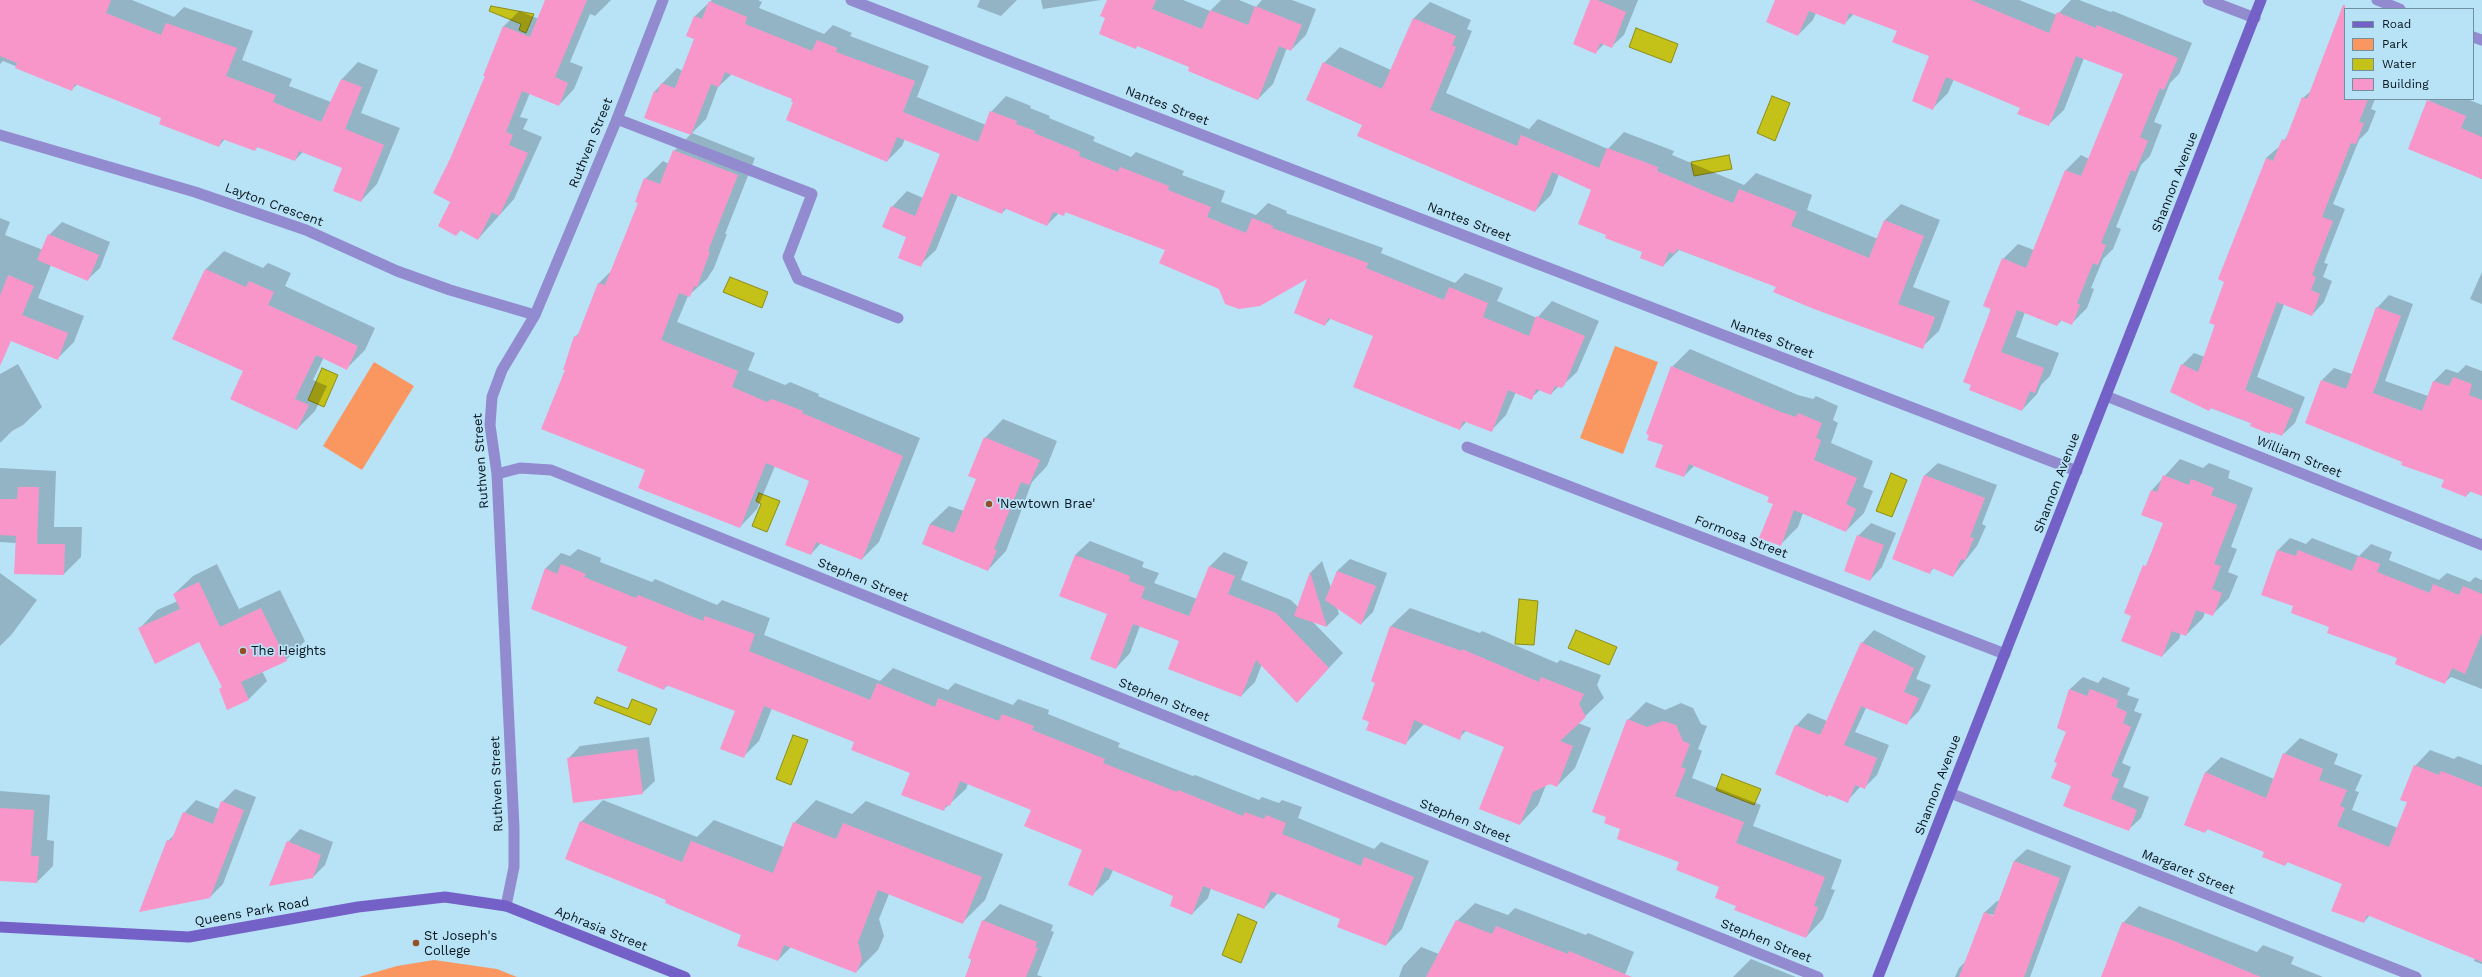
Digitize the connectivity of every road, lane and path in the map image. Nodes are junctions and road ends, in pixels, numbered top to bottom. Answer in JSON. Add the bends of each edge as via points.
{"nodes":[{"id":1,"x":663,"y":0,"type":"edge"},
{"id":2,"x":852,"y":0,"type":"edge"},
{"id":3,"x":2208,"y":0,"type":"edge"},
{"id":4,"x":2262,"y":0,"type":"edge"},
{"id":5,"x":2378,"y":0,"type":"edge"},
{"id":6,"x":2398,"y":8,"type":"edge"},
{"id":7,"x":2255,"y":18,"type":"junction"},
{"id":8,"x":617,"y":119,"type":"junction"},
{"id":9,"x":0,"y":135,"type":"edge"},
{"id":10,"x":535,"y":315,"type":"junction"},
{"id":11,"x":898,"y":318,"type":"dead end"},
{"id":12,"x":2106,"y":396,"type":"junction"},
{"id":13,"x":1467,"y":446,"type":"dead end"},
{"id":14,"x":2077,"y":471,"type":"junction"},
{"id":15,"x":497,"y":474,"type":"junction"},
{"id":16,"x":2482,"y":545,"type":"edge"},
{"id":17,"x":2005,"y":654,"type":"junction"},
{"id":18,"x":1950,"y":793,"type":"junction"},
{"id":19,"x":506,"y":906,"type":"junction"},
{"id":20,"x":0,"y":926,"type":"edge"},
{"id":21,"x":685,"y":977,"type":"edge"},
{"id":22,"x":1818,"y":977,"type":"edge"},
{"id":23,"x":1878,"y":977,"type":"edge"},
{"id":24,"x":2416,"y":977,"type":"edge"}],
"edges":[{"from":1,"to":8,"type":"street","name":"Ruthven Street"},
{"from":2,"to":14,"type":"street","name":"Nantes Street"},
{"from":3,"to":7,"type":"street"},
{"from":4,"to":7,"type":"main road","name":"Shannon Avenue"},
{"from":5,"to":6,"type":"street"},
{"from":7,"to":12,"type":"main road","name":"Shannon Avenue"},
{"from":8,"to":10,"type":"street","name":"Ruthven Street"},
{"from":8,"to":11,"type":"street","via":[[812,194],[788,257],[798,279]]},
{"from":9,"to":10,"type":"street","name":"Layton Crescent","via":[[195,192],[306,230],[397,271],[450,290]]},
{"from":10,"to":15,"type":"street","name":"Ruthven Street","via":[[502,370],[492,397],[490,426]]},
{"from":12,"to":14,"type":"main road","name":"Shannon Avenue"},
{"from":12,"to":16,"type":"street","name":"William Street"},
{"from":13,"to":17,"type":"street","name":"Formosa Street"},
{"from":14,"to":17,"type":"main road","name":"Shannon Avenue"},
{"from":15,"to":19,"type":"street","name":"Ruthven Street","via":[[514,828],[514,867]]},
{"from":15,"to":22,"type":"street","name":"Stephen Street","via":[[520,468],[551,470]]},
{"from":17,"to":18,"type":"main road","name":"Shannon Avenue"},
{"from":18,"to":23,"type":"main road","name":"Shannon Avenue"},
{"from":18,"to":24,"type":"street","name":"Margaret Street"},
{"from":19,"to":20,"type":"main road","name":"Queens Park Road","via":[[445,897],[358,907],[189,937]]},
{"from":19,"to":21,"type":"main road","name":"Aphrasia Street"}]}
